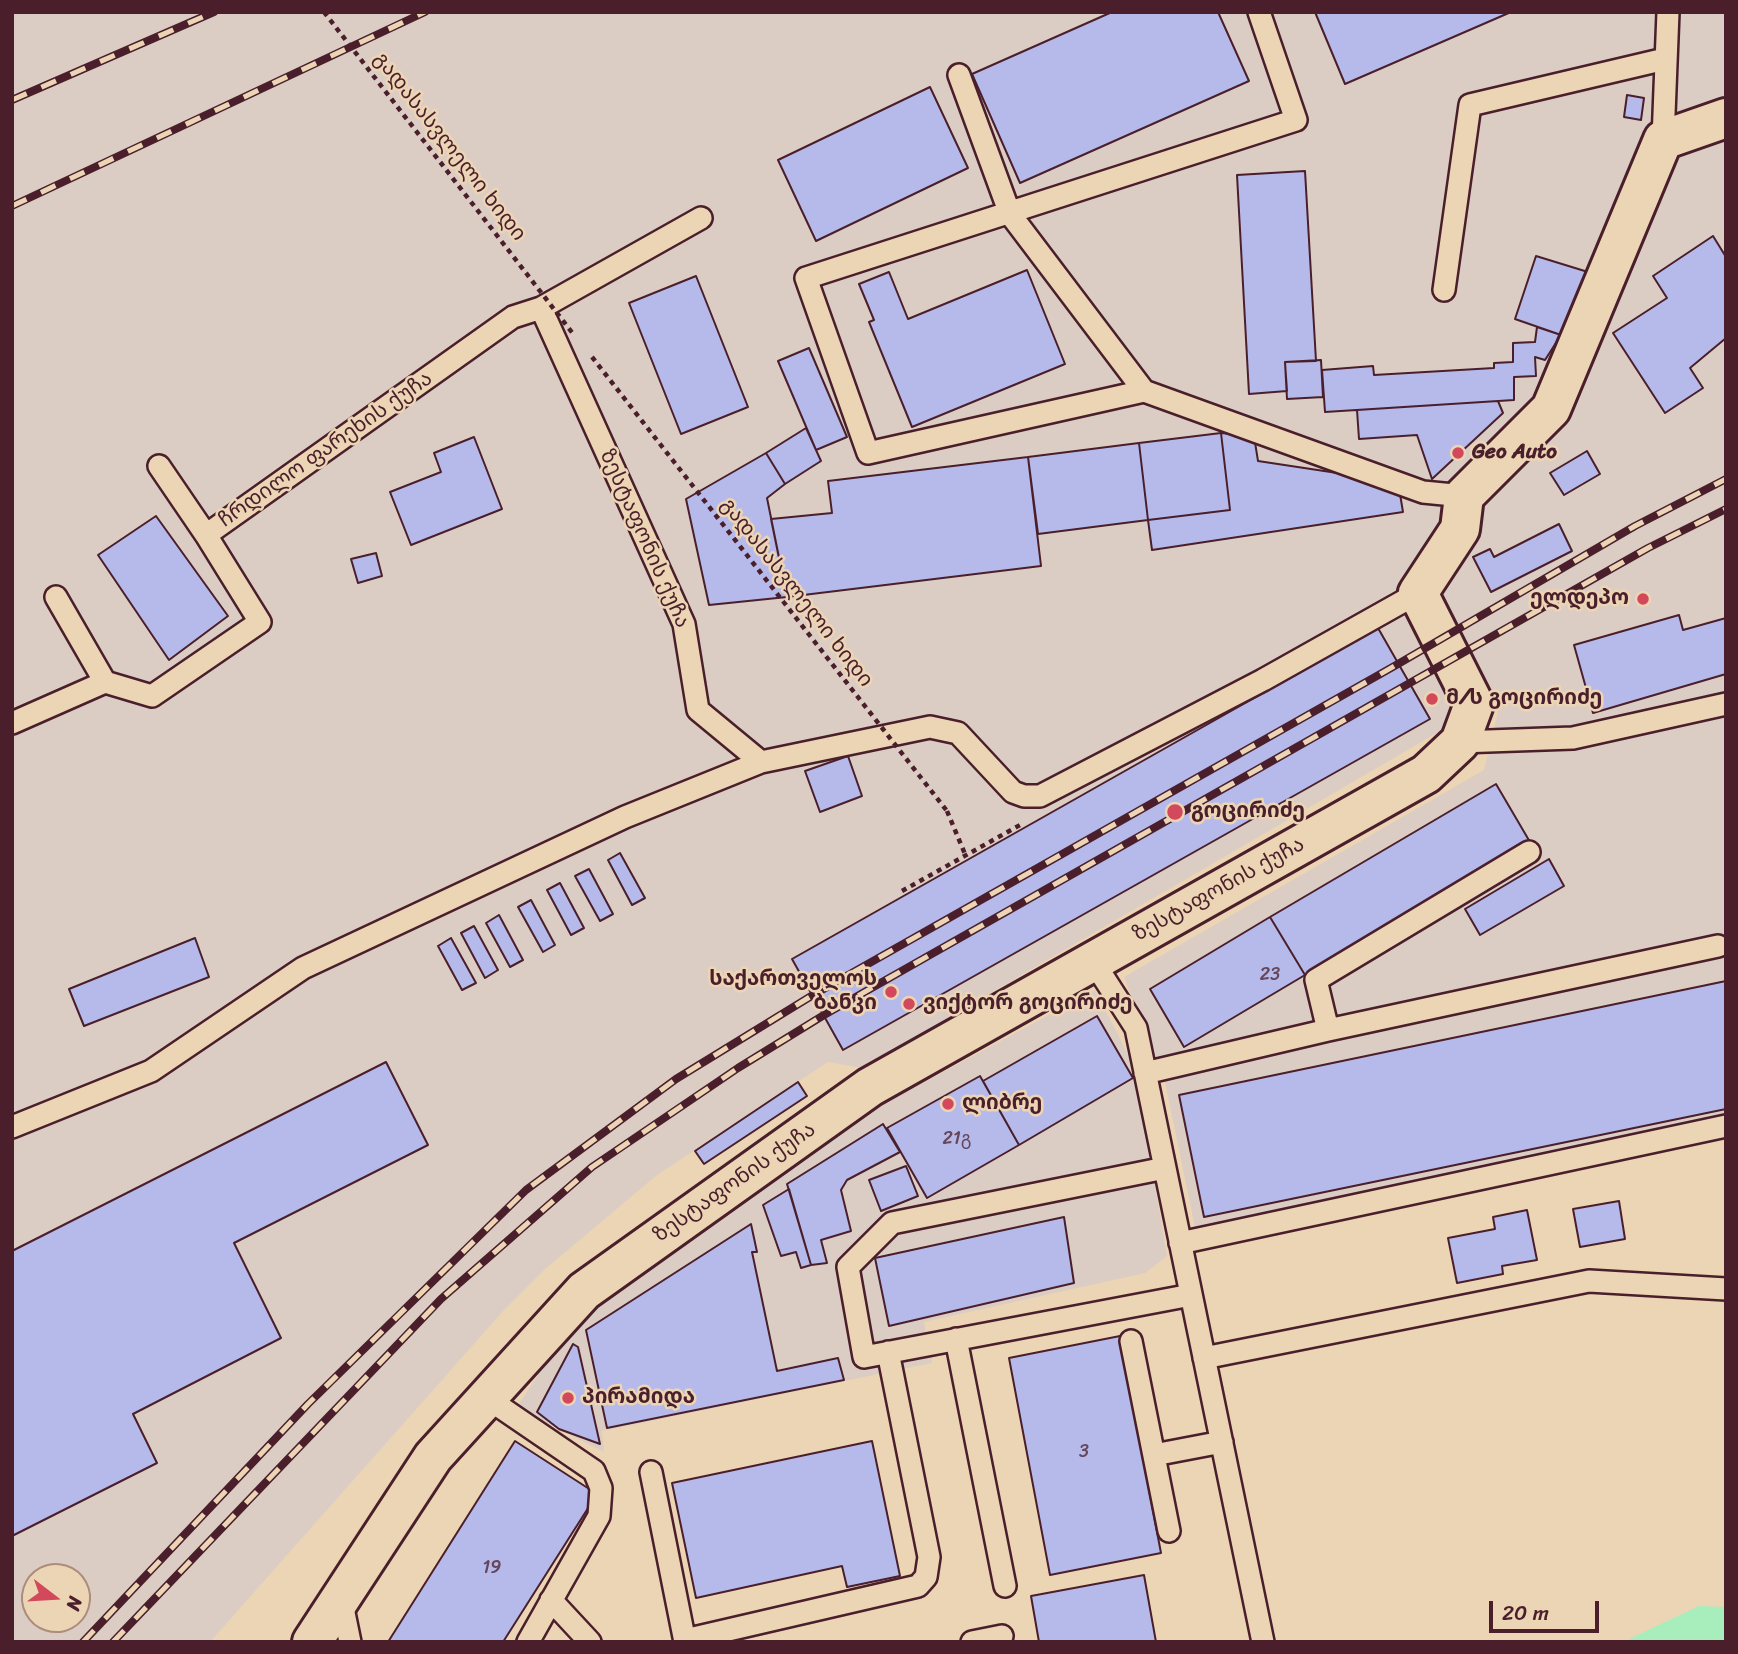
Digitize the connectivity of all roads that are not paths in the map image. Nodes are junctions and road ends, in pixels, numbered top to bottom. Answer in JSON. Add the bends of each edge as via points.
{"nodes":[{"id":1,"x":1259,"y":12,"type":"edge"},
{"id":2,"x":1668,"y":12,"type":"edge"},
{"id":3,"x":1665,"y":59,"type":"junction"},
{"id":4,"x":958,"y":75,"type":"dead end"},
{"id":5,"x":1726,"y":118,"type":"edge"},
{"id":6,"x":1663,"y":140,"type":"junction"},
{"id":7,"x":1010,"y":214,"type":"junction"},
{"id":8,"x":701,"y":218,"type":"dead end"},
{"id":9,"x":1444,"y":290,"type":"dead end"},
{"id":10,"x":541,"y":308,"type":"junction"},
{"id":11,"x":1144,"y":391,"type":"junction"},
{"id":12,"x":159,"y":466,"type":"dead end"},
{"id":13,"x":1464,"y":496,"type":"junction"},
{"id":14,"x":206,"y":535,"type":"junction"},
{"id":15,"x":1418,"y":593,"type":"junction"},
{"id":16,"x":56,"y":597,"type":"dead end"},
{"id":17,"x":106,"y":682,"type":"junction"},
{"id":18,"x":1726,"y":704,"type":"edge"},
{"id":19,"x":12,"y":723,"type":"edge"},
{"id":20,"x":1460,"y":742,"type":"junction"},
{"id":21,"x":761,"y":762,"type":"junction"},
{"id":22,"x":1529,"y":852,"type":"dead end"},
{"id":23,"x":1718,"y":946,"type":"dead end"},
{"id":24,"x":1093,"y":961,"type":"junction"},
{"id":25,"x":1328,"y":1030,"type":"junction"},
{"id":26,"x":1145,"y":1073,"type":"junction"},
{"id":27,"x":1726,"y":1126,"type":"edge"},
{"id":28,"x":12,"y":1127,"type":"edge"},
{"id":29,"x":1165,"y":1168,"type":"junction"},
{"id":30,"x":1180,"y":1243,"type":"junction"},
{"id":31,"x":1726,"y":1289,"type":"edge"},
{"id":32,"x":1191,"y":1295,"type":"junction"},
{"id":33,"x":956,"y":1339,"type":"junction"},
{"id":34,"x":1131,"y":1341,"type":"dead end"},
{"id":35,"x":888,"y":1352,"type":"junction"},
{"id":36,"x":1204,"y":1358,"type":"junction"},
{"id":37,"x":487,"y":1398,"type":"junction"},
{"id":38,"x":1222,"y":1442,"type":"junction"},
{"id":39,"x":1154,"y":1455,"type":"junction"},
{"id":40,"x":651,"y":1472,"type":"dead end"},
{"id":41,"x":1170,"y":1531,"type":"dead end"},
{"id":42,"x":1005,"y":1586,"type":"dead end"},
{"id":43,"x":341,"y":1598,"type":"junction"},
{"id":44,"x":551,"y":1600,"type":"junction"},
{"id":45,"x":1003,"y":1636,"type":"dead end"},
{"id":46,"x":685,"y":1641,"type":"edge"},
{"id":47,"x":312,"y":1642,"type":"edge"},
{"id":48,"x":350,"y":1642,"type":"edge"},
{"id":49,"x":527,"y":1642,"type":"edge"},
{"id":50,"x":590,"y":1642,"type":"edge"},
{"id":51,"x":972,"y":1642,"type":"edge"},
{"id":52,"x":1263,"y":1642,"type":"edge"}],
"edges":[{"from":1,"to":7,"type":"lane","via":[[1296,120]]},
{"from":2,"to":3,"type":"lane"},
{"from":3,"to":6,"type":"lane"},
{"from":3,"to":9,"type":"lane","via":[[1470,105]]},
{"from":4,"to":7,"type":"lane"},
{"from":5,"to":6,"type":"street"},
{"from":6,"to":13,"type":"street","via":[[1551,409]]},
{"from":7,"to":11,"type":"lane"},
{"from":7,"to":11,"type":"lane","via":[[806,278],[868,453]]},
{"from":8,"to":10,"type":"lane","name":"ჩრდილო ფარეხის ქუჩა"},
{"from":10,"to":14,"type":"lane","name":"ჩრდილო ფარეხის ქუჩა","via":[[513,317]]},
{"from":10,"to":21,"type":"lane","name":"ზესტაფონის ქუჩა","via":[[684,624],[698,710]]},
{"from":11,"to":13,"type":"lane","via":[[1423,492]]},
{"from":12,"to":14,"type":"lane"},
{"from":13,"to":15,"type":"street","via":[[1460,529]]},
{"from":14,"to":17,"type":"lane","name":"ჩრდილო ფარეხის ქუჩა","via":[[260,622],[152,696]]},
{"from":15,"to":20,"type":"street","name":"ზესტაფონის ქუჩა","via":[[1474,704]]},
{"from":15,"to":21,"type":"lane","via":[[1040,796],[1013,792],[958,733],[930,727]]},
{"from":16,"to":17,"type":"lane"},
{"from":17,"to":19,"type":"lane"},
{"from":18,"to":20,"type":"lane","via":[[1573,738]]},
{"from":20,"to":24,"type":"street","name":"ზესტაფონის ქუჩა","via":[[1426,774]]},
{"from":21,"to":28,"type":"lane","via":[[625,817],[303,968],[151,1071]]},
{"from":22,"to":25,"type":"lane","via":[[1316,980]]},
{"from":23,"to":25,"type":"lane"},
{"from":24,"to":26,"type":"lane","via":[[1136,1028]]},
{"from":24,"to":37,"type":"street","name":"ზესტაფონის ქუჩა","via":[[870,1087],[584,1291]]},
{"from":25,"to":26,"type":"lane"},
{"from":26,"to":29,"type":"lane"},
{"from":27,"to":30,"type":"lane"},
{"from":29,"to":30,"type":"lane"},
{"from":29,"to":35,"type":"lane","via":[[892,1223],[848,1267],[864,1357]]},
{"from":30,"to":32,"type":"lane"},
{"from":31,"to":36,"type":"lane","via":[[1589,1282]]},
{"from":32,"to":33,"type":"lane"},
{"from":32,"to":36,"type":"lane"},
{"from":33,"to":35,"type":"lane"},
{"from":33,"to":42,"type":"lane"},
{"from":34,"to":39,"type":"lane"},
{"from":35,"to":46,"type":"lane","via":[[929,1557],[926,1577],[918,1586]]},
{"from":36,"to":38,"type":"lane"},
{"from":37,"to":43,"type":"street","name":"ზესტაფონის ქუჩა","via":[[433,1457]]},
{"from":37,"to":44,"type":"lane","via":[[594,1471],[601,1488],[600,1516]]},
{"from":38,"to":39,"type":"lane"},
{"from":38,"to":52,"type":"lane"},
{"from":39,"to":41,"type":"lane"},
{"from":40,"to":46,"type":"lane"},
{"from":43,"to":47,"type":"street","name":"ზესტაფონის ქუჩა"},
{"from":43,"to":48,"type":"lane"},
{"from":44,"to":49,"type":"lane"},
{"from":44,"to":50,"type":"lane"},
{"from":45,"to":51,"type":"lane"}]}
